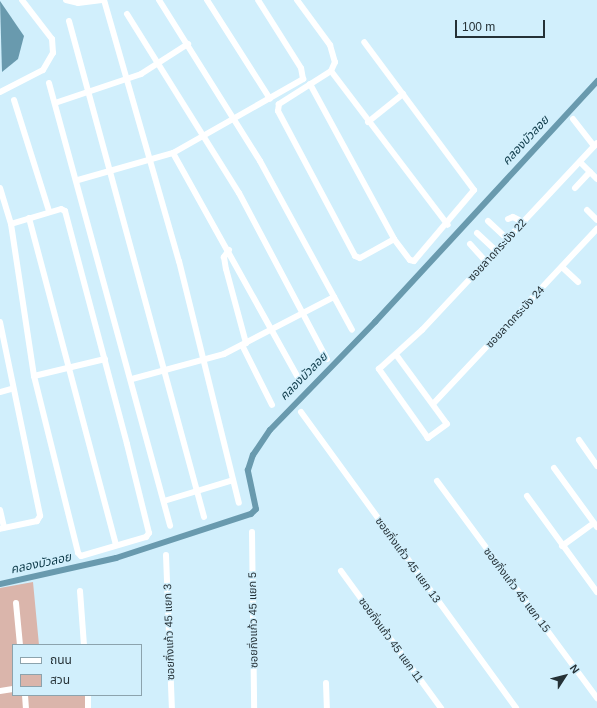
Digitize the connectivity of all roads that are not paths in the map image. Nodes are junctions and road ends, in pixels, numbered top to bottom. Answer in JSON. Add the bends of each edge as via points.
{"nodes":[{"id":1,"x":22,"y":0,"type":"edge"},
{"id":2,"x":66,"y":0,"type":"edge"},
{"id":3,"x":104,"y":0,"type":"edge"},
{"id":4,"x":159,"y":0,"type":"edge"},
{"id":5,"x":207,"y":0,"type":"edge"},
{"id":6,"x":258,"y":0,"type":"edge"},
{"id":7,"x":297,"y":0,"type":"edge"},
{"id":8,"x":127,"y":14,"type":"dead end"},
{"id":9,"x":69,"y":21,"type":"dead end"},
{"id":10,"x":364,"y":42,"type":"dead end"},
{"id":11,"x":188,"y":44,"type":"junction"},
{"id":12,"x":158,"y":64,"type":"junction"},
{"id":13,"x":331,"y":71,"type":"junction"},
{"id":14,"x":129,"y":78,"type":"junction"},
{"id":15,"x":49,"y":83,"type":"dead end"},
{"id":16,"x":310,"y":84,"type":"junction"},
{"id":17,"x":90,"y":89,"type":"junction"},
{"id":18,"x":0,"y":92,"type":"edge"},
{"id":19,"x":403,"y":94,"type":"junction"},
{"id":20,"x":270,"y":99,"type":"junction"},
{"id":21,"x":14,"y":100,"type":"dead end"},
{"id":22,"x":55,"y":103,"type":"junction"},
{"id":23,"x":574,"y":119,"type":"dead end"},
{"id":24,"x":235,"y":120,"type":"junction"},
{"id":25,"x":368,"y":122,"type":"junction"},
{"id":26,"x":204,"y":138,"type":"junction"},
{"id":27,"x":596,"y":145,"type":"edge"},
{"id":28,"x":173,"y":153,"type":"junction"},
{"id":29,"x":152,"y":159,"type":"junction"},
{"id":30,"x":580,"y":162,"type":"junction"},
{"id":31,"x":112,"y":171,"type":"junction"},
{"id":32,"x":590,"y":172,"type":"junction"},
{"id":33,"x":597,"y":179,"type":"edge"},
{"id":34,"x":78,"y":180,"type":"junction"},
{"id":35,"x":0,"y":188,"type":"edge"},
{"id":36,"x":575,"y":188,"type":"dead end"},
{"id":37,"x":587,"y":210,"type":"dead end"},
{"id":38,"x":49,"y":212,"type":"junction"},
{"id":39,"x":29,"y":218,"type":"junction"},
{"id":40,"x":508,"y":218,"type":"dead end"},
{"id":41,"x":597,"y":220,"type":"edge"},
{"id":42,"x":488,"y":221,"type":"dead end"},
{"id":43,"x":523,"y":222,"type":"junction"},
{"id":44,"x":11,"y":224,"type":"junction"},
{"id":45,"x":448,"y":225,"type":"junction"},
{"id":46,"x":597,"y":229,"type":"edge"},
{"id":47,"x":477,"y":233,"type":"dead end"},
{"id":48,"x":394,"y":239,"type":"junction"},
{"id":49,"x":507,"y":239,"type":"junction"},
{"id":50,"x":470,"y":244,"type":"dead end"},
{"id":51,"x":229,"y":250,"type":"junction"},
{"id":52,"x":496,"y":251,"type":"junction"},
{"id":53,"x":486,"y":262,"type":"junction"},
{"id":54,"x":562,"y":267,"type":"junction"},
{"id":55,"x":578,"y":282,"type":"dead end"},
{"id":56,"x":334,"y":297,"type":"junction"},
{"id":57,"x":303,"y":313,"type":"junction"},
{"id":58,"x":0,"y":322,"type":"edge"},
{"id":59,"x":273,"y":329,"type":"junction"},
{"id":60,"x":352,"y":330,"type":"dead end"},
{"id":61,"x":244,"y":344,"type":"junction"},
{"id":62,"x":397,"y":356,"type":"junction"},
{"id":63,"x":105,"y":359,"type":"junction"},
{"id":64,"x":327,"y":359,"type":"dead end"},
{"id":65,"x":204,"y":360,"type":"junction"},
{"id":66,"x":70,"y":367,"type":"junction"},
{"id":67,"x":166,"y":369,"type":"junction"},
{"id":68,"x":34,"y":376,"type":"junction"},
{"id":69,"x":132,"y":379,"type":"junction"},
{"id":70,"x":300,"y":381,"type":"dead end"},
{"id":71,"x":11,"y":389,"type":"junction"},
{"id":72,"x":0,"y":392,"type":"edge"},
{"id":73,"x":433,"y":404,"type":"junction"},
{"id":74,"x":272,"y":405,"type":"dead end"},
{"id":75,"x":301,"y":412,"type":"dead end"},
{"id":76,"x":579,"y":440,"type":"dead end"},
{"id":77,"x":597,"y":466,"type":"edge"},
{"id":78,"x":554,"y":468,"type":"dead end"},
{"id":79,"x":233,"y":480,"type":"junction"},
{"id":80,"x":437,"y":481,"type":"dead end"},
{"id":81,"x":198,"y":491,"type":"junction"},
{"id":82,"x":527,"y":496,"type":"dead end"},
{"id":83,"x":164,"y":501,"type":"junction"},
{"id":84,"x":239,"y":502,"type":"dead end"},
{"id":85,"x":0,"y":510,"type":"edge"},
{"id":86,"x":204,"y":517,"type":"dead end"},
{"id":87,"x":595,"y":525,"type":"edge"},
{"id":88,"x":170,"y":526,"type":"dead end"},
{"id":89,"x":2,"y":528,"type":"edge"},
{"id":90,"x":252,"y":532,"type":"dead end"},
{"id":91,"x":116,"y":545,"type":"junction"},
{"id":92,"x":562,"y":546,"type":"junction"},
{"id":93,"x":166,"y":556,"type":"dead end"},
{"id":94,"x":341,"y":571,"type":"dead end"},
{"id":95,"x":80,"y":591,"type":"dead end"},
{"id":96,"x":597,"y":592,"type":"edge"},
{"id":97,"x":16,"y":603,"type":"dead end"},
{"id":98,"x":20,"y":644,"type":"edge"},
{"id":99,"x":84,"y":644,"type":"edge"},
{"id":100,"x":326,"y":683,"type":"dead end"},
{"id":101,"x":12,"y":689,"type":"edge"},
{"id":102,"x":0,"y":691,"type":"edge"},
{"id":103,"x":25,"y":696,"type":"edge"},
{"id":104,"x":88,"y":696,"type":"edge"},
{"id":105,"x":597,"y":698,"type":"edge"},
{"id":106,"x":26,"y":708,"type":"edge"},
{"id":107,"x":88,"y":708,"type":"edge"},
{"id":108,"x":172,"y":708,"type":"edge"},
{"id":109,"x":254,"y":708,"type":"edge"},
{"id":110,"x":327,"y":708,"type":"edge"},
{"id":111,"x":440,"y":708,"type":"edge"},
{"id":112,"x":516,"y":708,"type":"edge"}],
"edges":[{"from":1,"to":18,"type":"street","via":[[49,35],[53,53],[43,70]]},
{"from":2,"to":3,"type":"street","via":[[78,3]]},
{"from":3,"to":14,"type":"street"},
{"from":4,"to":11,"type":"street"},
{"from":5,"to":20,"type":"street"},
{"from":6,"to":20,"type":"street","via":[[304,76]]},
{"from":7,"to":13,"type":"street","via":[[333,50],[335,62]]},
{"from":8,"to":12,"type":"street"},
{"from":9,"to":17,"type":"street"},
{"from":10,"to":19,"type":"street"},
{"from":11,"to":12,"type":"street"},
{"from":11,"to":24,"type":"street"},
{"from":12,"to":14,"type":"street"},
{"from":12,"to":26,"type":"street"},
{"from":13,"to":16,"type":"street"},
{"from":13,"to":25,"type":"street"},
{"from":14,"to":17,"type":"street"},
{"from":14,"to":29,"type":"street"},
{"from":15,"to":22,"type":"street"},
{"from":16,"to":48,"type":"street"},
{"from":16,"to":48,"type":"street","via":[[277,109],[355,256],[360,258]]},
{"from":17,"to":22,"type":"street"},
{"from":17,"to":31,"type":"street"},
{"from":19,"to":25,"type":"street"},
{"from":19,"to":45,"type":"street","via":[[474,190]]},
{"from":20,"to":24,"type":"street"},
{"from":21,"to":38,"type":"street"},
{"from":22,"to":34,"type":"street"},
{"from":23,"to":27,"type":"street"},
{"from":24,"to":26,"type":"street"},
{"from":24,"to":56,"type":"street"},
{"from":25,"to":45,"type":"street"},
{"from":26,"to":28,"type":"street"},
{"from":26,"to":57,"type":"street","via":[[238,193]]},
{"from":27,"to":30,"type":"street","name":"ซอยลาดกระบัง 22"},
{"from":28,"to":29,"type":"street"},
{"from":28,"to":51,"type":"street"},
{"from":29,"to":31,"type":"street"},
{"from":29,"to":65,"type":"street"},
{"from":30,"to":32,"type":"street"},
{"from":30,"to":43,"type":"street","name":"ซอยลาดกระบัง 22"},
{"from":31,"to":34,"type":"street"},
{"from":31,"to":67,"type":"street"},
{"from":32,"to":33,"type":"street"},
{"from":32,"to":36,"type":"street"},
{"from":34,"to":69,"type":"street"},
{"from":35,"to":44,"type":"street"},
{"from":37,"to":41,"type":"street"},
{"from":38,"to":39,"type":"street"},
{"from":38,"to":63,"type":"street","via":[[61,209],[65,212]]},
{"from":39,"to":44,"type":"street"},
{"from":39,"to":66,"type":"street"},
{"from":40,"to":43,"type":"street","via":[[515,217]]},
{"from":42,"to":49,"type":"street"},
{"from":43,"to":49,"type":"street","name":"ซอยลาดกระบัง 22"},
{"from":44,"to":68,"type":"street"},
{"from":45,"to":48,"type":"street","via":[[413,261]]},
{"from":46,"to":54,"type":"street","name":"ซอยลาดกระบัง 24"},
{"from":47,"to":52,"type":"street"},
{"from":49,"to":52,"type":"street","name":"ซอยลาดกระบัง 22"},
{"from":50,"to":53,"type":"street"},
{"from":51,"to":59,"type":"street"},
{"from":51,"to":61,"type":"street","via":[[224,257]]},
{"from":52,"to":53,"type":"street","name":"ซอยลาดกระบัง 22"},
{"from":53,"to":62,"type":"street","name":"ซอยลาดกระบัง 22"},
{"from":54,"to":55,"type":"street"},
{"from":54,"to":73,"type":"street","name":"ซอยลาดกระบัง 24"},
{"from":56,"to":57,"type":"street"},
{"from":56,"to":60,"type":"street"},
{"from":57,"to":59,"type":"street"},
{"from":57,"to":64,"type":"street"},
{"from":58,"to":71,"type":"street"},
{"from":59,"to":61,"type":"street"},
{"from":59,"to":70,"type":"street"},
{"from":61,"to":65,"type":"street"},
{"from":61,"to":74,"type":"street"},
{"from":62,"to":73,"type":"street"},
{"from":62,"to":73,"type":"street","name":"ซอยลาดกระบัง 22","via":[[379,369],[428,438],[447,424]]},
{"from":63,"to":66,"type":"street"},
{"from":63,"to":91,"type":"street","via":[[149,533]]},
{"from":65,"to":67,"type":"street"},
{"from":65,"to":79,"type":"street"},
{"from":66,"to":68,"type":"street"},
{"from":66,"to":91,"type":"street"},
{"from":67,"to":69,"type":"street"},
{"from":67,"to":81,"type":"street"},
{"from":68,"to":91,"type":"street","via":[[78,552],[81,556]]},
{"from":69,"to":83,"type":"street"},
{"from":71,"to":72,"type":"street"},
{"from":71,"to":89,"type":"street","via":[[40,516],[37,521]]},
{"from":75,"to":112,"type":"street","name":"ซอยกิ่งแก้ว 45 แยก 13"},
{"from":76,"to":77,"type":"street"},
{"from":78,"to":87,"type":"street"},
{"from":79,"to":81,"type":"street"},
{"from":79,"to":84,"type":"street"},
{"from":80,"to":105,"type":"street","name":"ซอยกิ่งแก้ว 45 แยก 15"},
{"from":81,"to":83,"type":"street"},
{"from":81,"to":86,"type":"street"},
{"from":82,"to":92,"type":"street"},
{"from":83,"to":88,"type":"street"},
{"from":85,"to":89,"type":"street"},
{"from":87,"to":92,"type":"street"},
{"from":90,"to":109,"type":"street","name":"ซอยกิ่งแก้ว 45 แยก 5"},
{"from":92,"to":96,"type":"street"},
{"from":93,"to":108,"type":"street","name":"ซอยกิ่งแก้ว 45 แยก 3"},
{"from":94,"to":111,"type":"street","name":"ซอยกิ่งแก้ว 45 แยก 11"},
{"from":95,"to":99,"type":"street"},
{"from":97,"to":98,"type":"street"},
{"from":100,"to":110,"type":"street"},
{"from":101,"to":102,"type":"street"},
{"from":103,"to":106,"type":"street"},
{"from":104,"to":107,"type":"street"}]}
